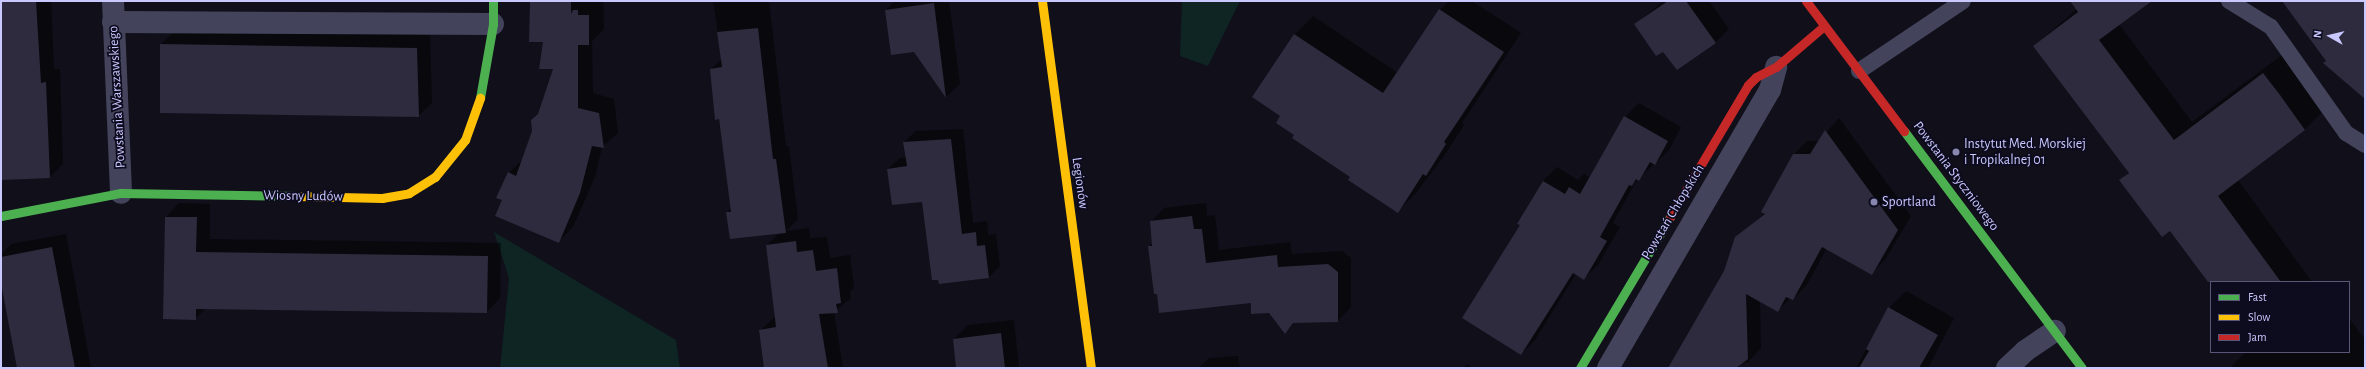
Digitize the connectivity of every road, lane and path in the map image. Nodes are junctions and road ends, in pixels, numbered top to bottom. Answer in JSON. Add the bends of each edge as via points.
{"nodes":[{"id":1,"x":113,"y":1,"type":"edge"},
{"id":2,"x":493,"y":1,"type":"edge"},
{"id":3,"x":1042,"y":1,"type":"edge"},
{"id":4,"x":1806,"y":1,"type":"edge"},
{"id":5,"x":1962,"y":1,"type":"edge"},
{"id":6,"x":2229,"y":1,"type":"edge"},
{"id":7,"x":113,"y":22,"type":"junction"},
{"id":8,"x":493,"y":24,"type":"junction"},
{"id":9,"x":1824,"y":26,"type":"junction"},
{"id":10,"x":1776,"y":67,"type":"junction"},
{"id":11,"x":1859,"y":70,"type":"junction"},
{"id":12,"x":2365,"y":145,"type":"edge"},
{"id":13,"x":121,"y":193,"type":"junction"},
{"id":14,"x":1,"y":216,"type":"edge"},
{"id":15,"x":2055,"y":331,"type":"junction"},
{"id":16,"x":1091,"y":368,"type":"edge"},
{"id":17,"x":1580,"y":368,"type":"edge"},
{"id":18,"x":1608,"y":368,"type":"edge"},
{"id":19,"x":2008,"y":368,"type":"edge"},
{"id":20,"x":2082,"y":368,"type":"edge"}],
"edges":[{"from":1,"to":7,"type":"street","name":"Powstania Warszawskiego"},
{"from":2,"to":8,"type":"street","name":"Wiosny Ludów"},
{"from":3,"to":16,"type":"street","name":"Legionów"},
{"from":4,"to":9,"type":"street","name":"Powstania Styczniowego"},
{"from":5,"to":11,"type":"lane"},
{"from":6,"to":12,"type":"lane","via":[[2271,27],[2346,133]]},
{"from":7,"to":8,"type":"street"},
{"from":7,"to":13,"type":"street","name":"Powstania Warszawskiego"},
{"from":8,"to":13,"type":"street","name":"Wiosny Ludów","via":[[482,93],[466,140],[435,177],[409,193],[382,198]]},
{"from":9,"to":10,"type":"street","name":"Powstań Chłopskich"},
{"from":9,"to":11,"type":"street","name":"Powstania Styczniowego"},
{"from":10,"to":17,"type":"street","name":"Powstań Chłopskich","via":[[1748,85]]},
{"from":10,"to":18,"type":"street","name":"Powstań Chłopskich","via":[[1770,90]]},
{"from":11,"to":15,"type":"street","name":"Powstania Styczniowego"},
{"from":13,"to":14,"type":"street","name":"Wiosny Ludów"},
{"from":15,"to":19,"type":"street","via":[[2025,351]]},
{"from":15,"to":20,"type":"street","name":"Powstania Styczniowego"}]}
